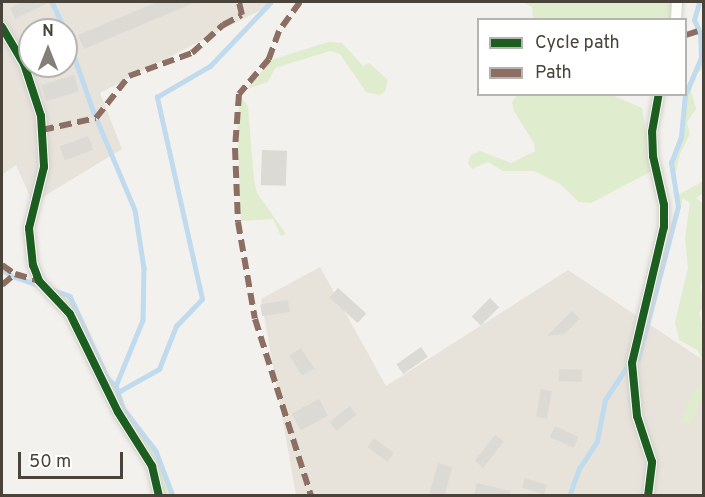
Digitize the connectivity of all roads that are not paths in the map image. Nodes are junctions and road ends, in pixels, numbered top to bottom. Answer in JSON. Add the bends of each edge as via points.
{"nodes":[{"id":1,"x":678,"y":2,"type":"edge"},
{"id":2,"x":676,"y":18,"type":"edge"},
{"id":3,"x":2,"y":27,"type":"edge"},
{"id":4,"x":659,"y":96,"type":"edge"},
{"id":5,"x":159,"y":495,"type":"edge"},
{"id":6,"x":648,"y":495,"type":"edge"}],
"edges":[{"from":1,"to":2,"type":"street"},
{"from":3,"to":5,"type":"street","via":[[24,64],[41,116],[44,167],[28,228],[33,265],[39,281],[70,314],[118,412],[145,451]]},
{"from":4,"to":6,"type":"street","via":[[652,132],[664,227],[632,363],[637,416],[652,462]]}]}
